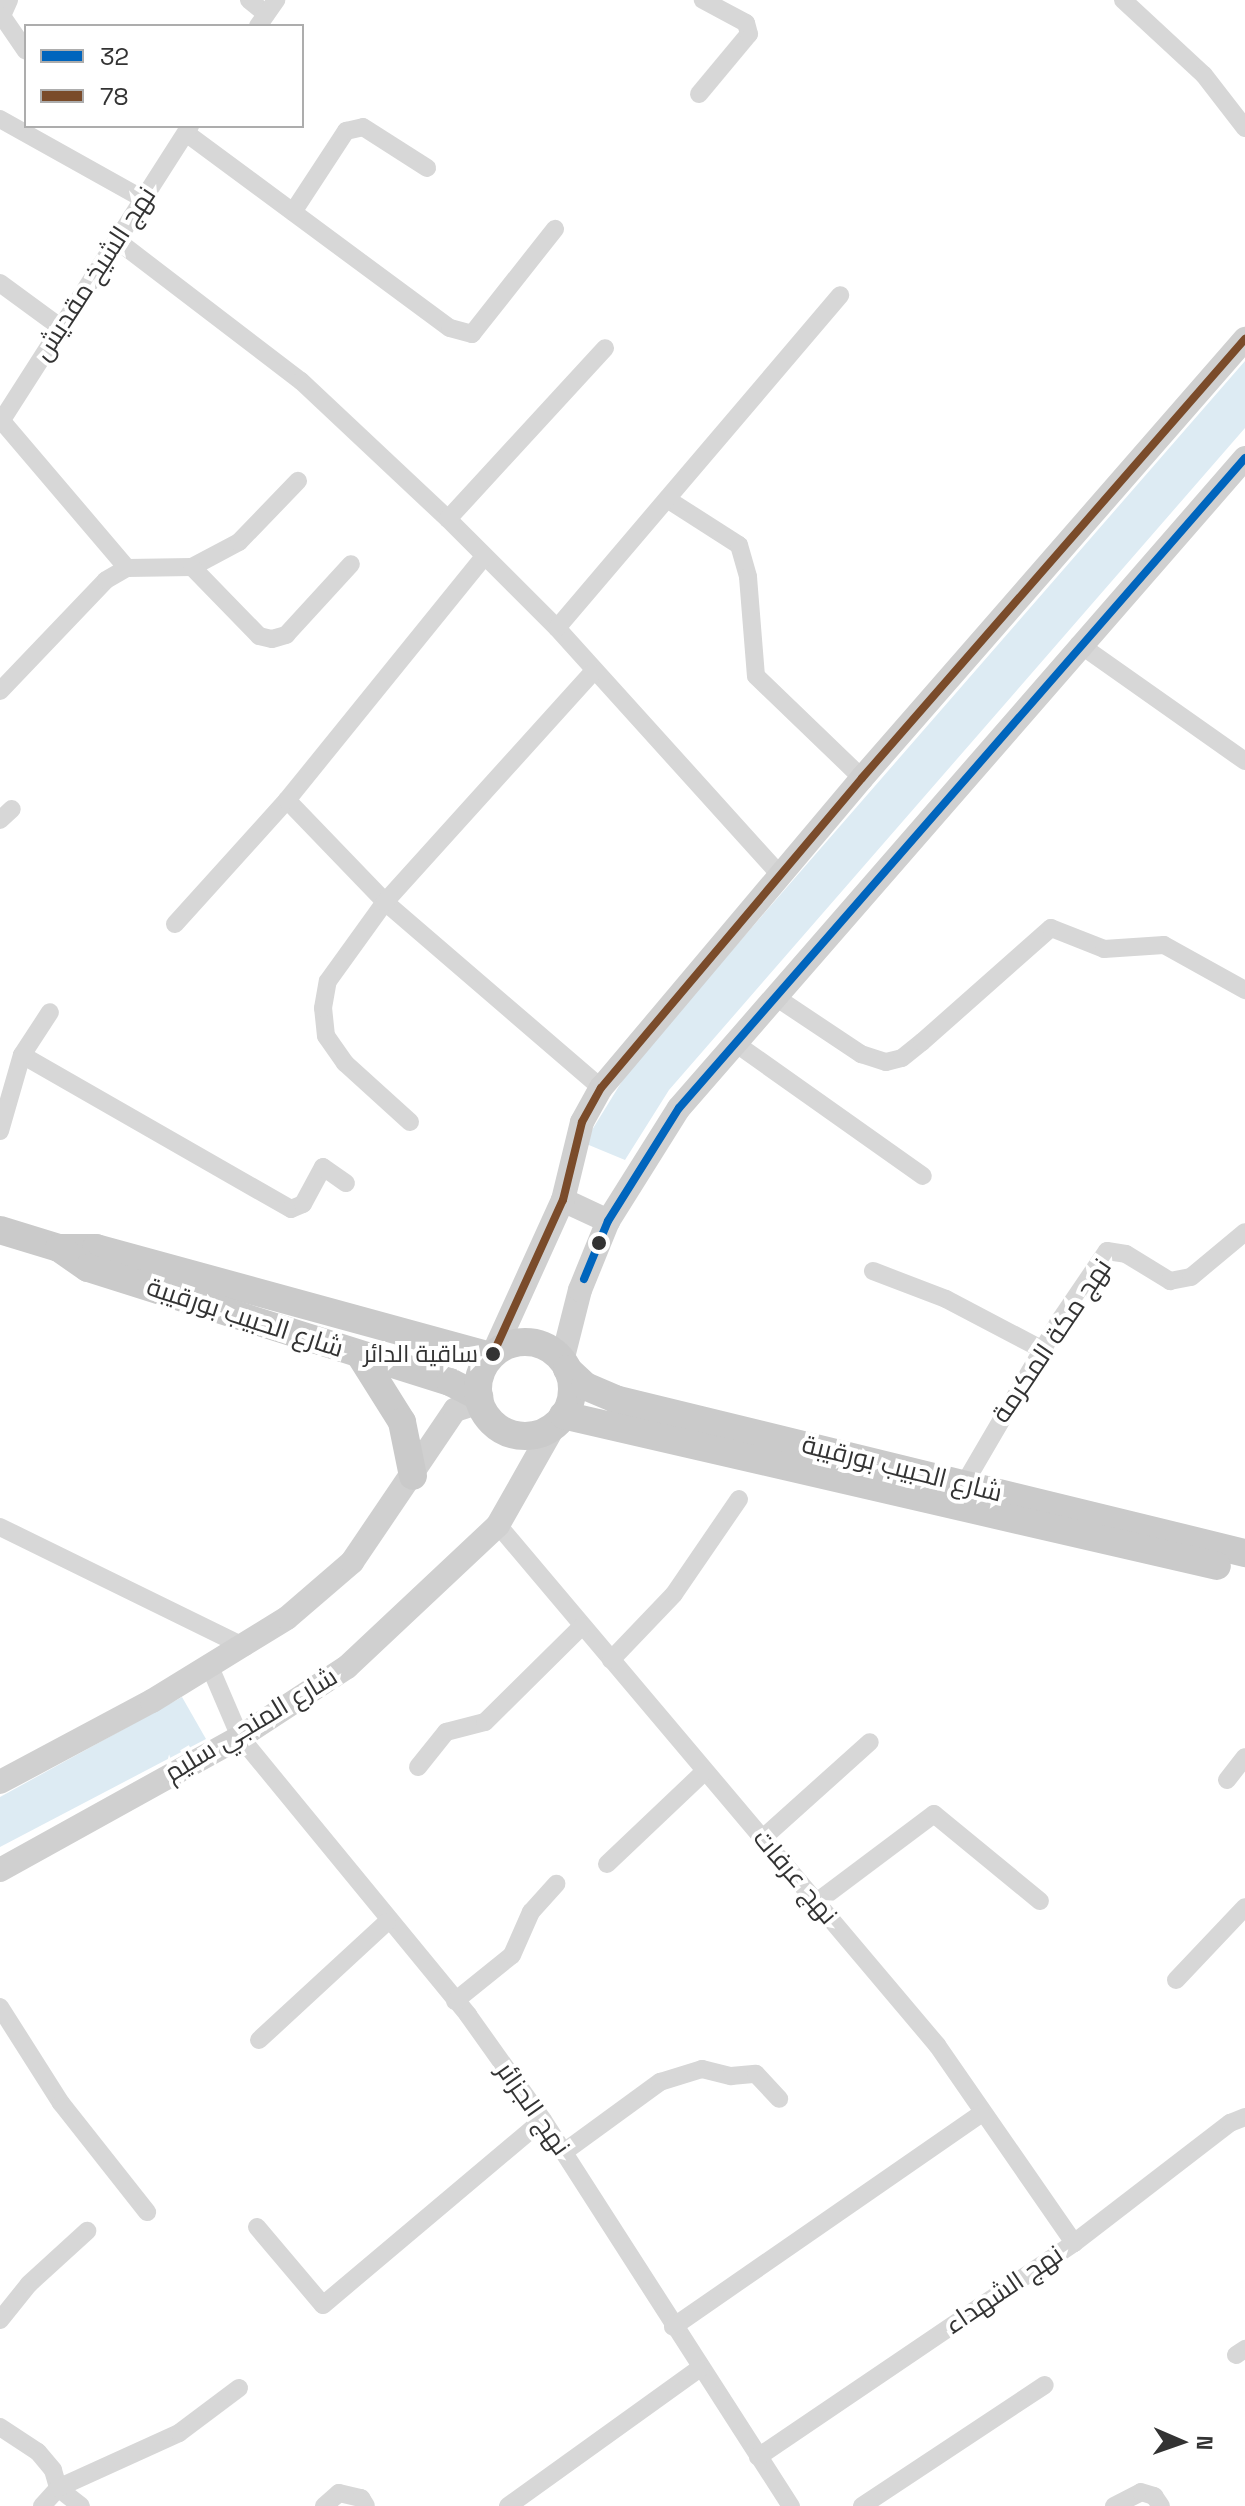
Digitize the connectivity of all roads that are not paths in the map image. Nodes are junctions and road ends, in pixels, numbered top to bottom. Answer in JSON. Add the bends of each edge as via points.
{"nodes":[{"id":1,"x":9,"y":0,"type":"edge"},
{"id":2,"x":249,"y":0,"type":"edge"},
{"id":3,"x":703,"y":0,"type":"edge"},
{"id":4,"x":1123,"y":0,"type":"edge"},
{"id":5,"x":267,"y":13,"type":"edge"},
{"id":6,"x":24,"y":48,"type":"edge"},
{"id":7,"x":699,"y":94,"type":"dead end"},
{"id":8,"x":0,"y":119,"type":"edge"},
{"id":9,"x":22,"y":124,"type":"edge"},
{"id":10,"x":28,"y":128,"type":"edge"},
{"id":11,"x":1245,"y":128,"type":"edge"},
{"id":12,"x":188,"y":129,"type":"edge"},
{"id":13,"x":427,"y":168,"type":"dead end"},
{"id":14,"x":143,"y":199,"type":"junction"},
{"id":15,"x":293,"y":212,"type":"junction"},
{"id":16,"x":555,"y":229,"type":"dead end"},
{"id":17,"x":119,"y":242,"type":"junction"},
{"id":18,"x":0,"y":283,"type":"edge"},
{"id":19,"x":840,"y":295,"type":"dead end"},
{"id":20,"x":60,"y":327,"type":"junction"},
{"id":21,"x":1245,"y":339,"type":"edge"},
{"id":22,"x":605,"y":348,"type":"dead end"},
{"id":23,"x":1,"y":422,"type":"edge"},
{"id":24,"x":1245,"y":458,"type":"edge"},
{"id":25,"x":298,"y":481,"type":"dead end"},
{"id":26,"x":667,"y":499,"type":"junction"},
{"id":27,"x":448,"y":519,"type":"junction"},
{"id":28,"x":484,"y":557,"type":"junction"},
{"id":29,"x":351,"y":564,"type":"dead end"},
{"id":30,"x":192,"y":567,"type":"junction"},
{"id":31,"x":127,"y":568,"type":"junction"},
{"id":32,"x":557,"y":628,"type":"junction"},
{"id":33,"x":1079,"y":644,"type":"junction"},
{"id":34,"x":592,"y":673,"type":"junction"},
{"id":35,"x":0,"y":691,"type":"edge"},
{"id":36,"x":1245,"y":761,"type":"edge"},
{"id":37,"x":862,"y":778,"type":"junction"},
{"id":38,"x":287,"y":800,"type":"junction"},
{"id":39,"x":779,"y":874,"type":"junction"},
{"id":40,"x":385,"y":902,"type":"junction"},
{"id":41,"x":175,"y":924,"type":"dead end"},
{"id":42,"x":1245,"y":990,"type":"edge"},
{"id":43,"x":774,"y":996,"type":"junction"},
{"id":44,"x":50,"y":1012,"type":"dead end"},
{"id":45,"x":735,"y":1043,"type":"junction"},
{"id":46,"x":22,"y":1055,"type":"junction"},
{"id":47,"x":601,"y":1088,"type":"junction"},
{"id":48,"x":410,"y":1122,"type":"dead end"},
{"id":49,"x":0,"y":1131,"type":"edge"},
{"id":50,"x":923,"y":1176,"type":"dead end"},
{"id":51,"x":346,"y":1183,"type":"dead end"},
{"id":52,"x":563,"y":1200,"type":"junction"},
{"id":53,"x":608,"y":1221,"type":"junction"},
{"id":54,"x":0,"y":1230,"type":"edge"},
{"id":55,"x":1245,"y":1232,"type":"edge"},
{"id":56,"x":59,"y":1248,"type":"junction"},
{"id":57,"x":873,"y":1271,"type":"dead end"},
{"id":58,"x":1043,"y":1350,"type":"junction"},
{"id":59,"x":360,"y":1355,"type":"junction"},
{"id":60,"x":492,"y":1355,"type":"junction"},
{"id":61,"x":565,"y":1365,"type":"junction"},
{"id":62,"x":479,"y":1400,"type":"junction"},
{"id":63,"x":558,"y":1420,"type":"junction"},
{"id":64,"x":413,"y":1476,"type":"junction"},
{"id":65,"x":958,"y":1496,"type":"junction"},
{"id":66,"x":739,"y":1499,"type":"dead end"},
{"id":67,"x":498,"y":1525,"type":"junction"},
{"id":68,"x":0,"y":1527,"type":"edge"},
{"id":69,"x":1245,"y":1553,"type":"edge"},
{"id":70,"x":1245,"y":1572,"type":"edge"},
{"id":71,"x":582,"y":1626,"type":"junction"},
{"id":72,"x":245,"y":1647,"type":"junction"},
{"id":73,"x":611,"y":1660,"type":"junction"},
{"id":74,"x":210,"y":1667,"type":"junction"},
{"id":75,"x":240,"y":1737,"type":"junction"},
{"id":76,"x":870,"y":1742,"type":"dead end"},
{"id":77,"x":1245,"y":1757,"type":"edge"},
{"id":78,"x":418,"y":1767,"type":"dead end"},
{"id":79,"x":703,"y":1773,"type":"junction"},
{"id":80,"x":1227,"y":1780,"type":"dead end"},
{"id":81,"x":0,"y":1782,"type":"edge"},
{"id":82,"x":764,"y":1837,"type":"junction"},
{"id":83,"x":607,"y":1864,"type":"dead end"},
{"id":84,"x":0,"y":1870,"type":"edge"},
{"id":85,"x":556,"y":1884,"type":"dead end"},
{"id":86,"x":818,"y":1901,"type":"junction"},
{"id":87,"x":1040,"y":1901,"type":"dead end"},
{"id":88,"x":1245,"y":1907,"type":"edge"},
{"id":89,"x":387,"y":1922,"type":"junction"},
{"id":90,"x":1176,"y":1980,"type":"dead end"},
{"id":91,"x":455,"y":2001,"type":"junction"},
{"id":92,"x":0,"y":2007,"type":"edge"},
{"id":93,"x":259,"y":2040,"type":"dead end"},
{"id":94,"x":779,"y":2099,"type":"dead end"},
{"id":95,"x":981,"y":2114,"type":"junction"},
{"id":96,"x":1245,"y":2117,"type":"edge"},
{"id":97,"x":543,"y":2120,"type":"junction"},
{"id":98,"x":564,"y":2152,"type":"junction"},
{"id":99,"x":147,"y":2212,"type":"dead end"},
{"id":100,"x":257,"y":2227,"type":"dead end"},
{"id":101,"x":87,"y":2231,"type":"dead end"},
{"id":102,"x":1074,"y":2243,"type":"junction"},
{"id":103,"x":0,"y":2320,"type":"edge"},
{"id":104,"x":673,"y":2327,"type":"junction"},
{"id":105,"x":699,"y":2369,"type":"junction"},
{"id":106,"x":1045,"y":2385,"type":"dead end"},
{"id":107,"x":239,"y":2388,"type":"dead end"},
{"id":108,"x":0,"y":2427,"type":"edge"},
{"id":109,"x":758,"y":2457,"type":"junction"},
{"id":110,"x":58,"y":2488,"type":"junction"},
{"id":111,"x":42,"y":2506,"type":"edge"},
{"id":112,"x":81,"y":2506,"type":"edge"},
{"id":113,"x":324,"y":2506,"type":"edge"},
{"id":114,"x":366,"y":2506,"type":"edge"},
{"id":115,"x":508,"y":2506,"type":"edge"},
{"id":116,"x":791,"y":2506,"type":"edge"},
{"id":117,"x":862,"y":2506,"type":"edge"},
{"id":118,"x":1114,"y":2506,"type":"edge"},
{"id":119,"x":1161,"y":2506,"type":"edge"}],
"edges":[{"from":1,"to":6,"type":"street","via":[[2,16]]},
{"from":2,"to":5,"type":"street"},
{"from":3,"to":7,"type":"street","via":[[750,30],[748,39]]},
{"from":4,"to":11,"type":"street","via":[[1204,75]]},
{"from":8,"to":9,"type":"street"},
{"from":10,"to":14,"type":"street"},
{"from":12,"to":14,"type":"street","name":"نهج الشيخ مقديش"},
{"from":12,"to":15,"type":"street"},
{"from":13,"to":15,"type":"street","via":[[363,127],[346,131]]},
{"from":14,"to":17,"type":"street","name":"نهج الشيخ مقديش"},
{"from":15,"to":16,"type":"street","via":[[450,328],[472,334]]},
{"from":17,"to":20,"type":"street","name":"نهج الشيخ مقديش"},
{"from":17,"to":27,"type":"street","via":[[301,381]]},
{"from":18,"to":20,"type":"street"},
{"from":19,"to":26,"type":"street"},
{"from":20,"to":23,"type":"street","name":"نهج الشيخ مقديش"},
{"from":21,"to":37,"type":"main road"},
{"from":22,"to":27,"type":"street"},
{"from":23,"to":31,"type":"street"},
{"from":24,"to":33,"type":"main road"},
{"from":25,"to":30,"type":"street","via":[[239,542]]},
{"from":26,"to":32,"type":"street"},
{"from":26,"to":37,"type":"street","via":[[739,545],[748,577],[756,676]]},
{"from":27,"to":28,"type":"street"},
{"from":28,"to":32,"type":"street"},
{"from":28,"to":38,"type":"street"},
{"from":29,"to":30,"type":"street","via":[[286,635],[272,639],[259,636]]},
{"from":30,"to":31,"type":"street"},
{"from":31,"to":35,"type":"street","via":[[106,580]]},
{"from":32,"to":34,"type":"street"},
{"from":33,"to":36,"type":"street"},
{"from":33,"to":43,"type":"main road"},
{"from":34,"to":39,"type":"street"},
{"from":34,"to":40,"type":"street"},
{"from":37,"to":39,"type":"main road"},
{"from":38,"to":40,"type":"street"},
{"from":38,"to":41,"type":"street"},
{"from":39,"to":47,"type":"main road"},
{"from":40,"to":47,"type":"street"},
{"from":40,"to":48,"type":"street","via":[[328,981],[323,1008],[326,1036],[345,1063]]},
{"from":42,"to":43,"type":"street","via":[[1164,945],[1104,949],[1051,928],[922,1042],[902,1058],[886,1062],[861,1054]]},
{"from":43,"to":45,"type":"main road"},
{"from":44,"to":46,"type":"street"},
{"from":45,"to":50,"type":"street"},
{"from":45,"to":53,"type":"main road","via":[[679,1108]]},
{"from":46,"to":49,"type":"street"},
{"from":46,"to":51,"type":"street","via":[[291,1209],[303,1204],[323,1167]]},
{"from":47,"to":52,"type":"main road","via":[[582,1122]]},
{"from":52,"to":53,"type":"main road"},
{"from":52,"to":60,"type":"main road"},
{"from":53,"to":61,"type":"main road","via":[[580,1290]]},
{"from":54,"to":56,"type":"main road","name":"شارع الحبيب بورقيبة"},
{"from":55,"to":58,"type":"street","name":"نهج مكة المكرمة","via":[[1191,1277],[1170,1281],[1126,1254],[1107,1251]]},
{"from":56,"to":59,"type":"main road","name":"شارع الحبيب بورقيبة","via":[[88,1268]]},
{"from":56,"to":60,"type":"main road","name":"شارع الحبيب بورقيبة","via":[[96,1248]]},
{"from":57,"to":58,"type":"street","via":[[946,1299]]},
{"from":58,"to":65,"type":"street","name":"نهج مكة المكرمة"},
{"from":59,"to":62,"type":"main road","name":"شارع الحبيب بورقيبة","via":[[450,1382]]},
{"from":59,"to":64,"type":"main road","via":[[402,1422]]},
{"from":60,"to":61,"type":"main road","name":"شارع الحبيب بورقيبة","via":[[524,1342],[545,1347]]},
{"from":60,"to":62,"type":"main road","via":[[480,1375]]},
{"from":61,"to":63,"type":"main road","via":[[571,1398]]},
{"from":61,"to":65,"type":"main road","name":"شارع الحبيب بورقيبة","via":[[585,1386],[615,1399]]},
{"from":62,"to":63,"type":"main road","name":"شارع الحبيب بورقيبة","via":[[491,1421],[510,1433],[533,1435]]},
{"from":62,"to":64,"type":"main road","via":[[455,1410]]},
{"from":63,"to":65,"type":"main road","name":"شارع الحبيب بورقيبة","via":[[618,1424]]},
{"from":63,"to":67,"type":"main road","name":"شارع المنجي سليم"},
{"from":64,"to":72,"type":"main road","via":[[352,1562]]},
{"from":65,"to":69,"type":"main road","name":"شارع الحبيب بورقيبة"},
{"from":65,"to":70,"type":"main road","name":"شارع الحبيب بورقيبة"},
{"from":66,"to":73,"type":"street","via":[[674,1594]]},
{"from":67,"to":71,"type":"street","name":"نهج عرفات"},
{"from":67,"to":75,"type":"main road","name":"شارع المنجي سليم","via":[[347,1667]]},
{"from":68,"to":72,"type":"street"},
{"from":71,"to":73,"type":"street","name":"نهج عرفات"},
{"from":71,"to":78,"type":"street","via":[[485,1722],[446,1732]]},
{"from":72,"to":74,"type":"main road"},
{"from":73,"to":79,"type":"street","name":"نهج عرفات"},
{"from":74,"to":75,"type":"street","name":"نهج الجزائر"},
{"from":74,"to":81,"type":"main road"},
{"from":75,"to":84,"type":"main road","name":"شارع المنجي سليم"},
{"from":75,"to":89,"type":"street","name":"نهج الجزائر"},
{"from":76,"to":82,"type":"street"},
{"from":77,"to":80,"type":"street"},
{"from":79,"to":82,"type":"street","name":"نهج عرفات"},
{"from":79,"to":83,"type":"street"},
{"from":82,"to":86,"type":"street","name":"نهج عرفات"},
{"from":85,"to":91,"type":"street","via":[[531,1912],[512,1955]]},
{"from":86,"to":87,"type":"street","via":[[934,1814]]},
{"from":86,"to":95,"type":"street","name":"نهج عرفات","via":[[866,1966],[937,2045]]},
{"from":88,"to":90,"type":"street"},
{"from":89,"to":91,"type":"street","name":"نهج الجزائر"},
{"from":89,"to":93,"type":"street"},
{"from":91,"to":97,"type":"street","name":"نهج الجزائر"},
{"from":92,"to":99,"type":"street","via":[[61,2103]]},
{"from":94,"to":98,"type":"street","via":[[756,2074],[731,2076],[702,2069],[660,2082]]},
{"from":95,"to":102,"type":"street","name":"نهج عرفات"},
{"from":95,"to":104,"type":"street"},
{"from":96,"to":102,"type":"street","name":"نهج الشهداء","via":[[1230,2123]]},
{"from":97,"to":98,"type":"street","name":"نهج الجزائر"},
{"from":97,"to":100,"type":"street","via":[[323,2305]]},
{"from":98,"to":104,"type":"street","name":"نهج الجزائر"},
{"from":101,"to":103,"type":"street","via":[[29,2284]]},
{"from":102,"to":109,"type":"street","name":"نهج الشهداء"},
{"from":104,"to":105,"type":"street","name":"نهج الجزائر"},
{"from":105,"to":109,"type":"street","name":"نهج الجزائر"},
{"from":105,"to":115,"type":"street"},
{"from":106,"to":117,"type":"street"},
{"from":107,"to":110,"type":"street","via":[[165,2441]]},
{"from":108,"to":110,"type":"street","via":[[38,2452],[53,2470]]},
{"from":109,"to":116,"type":"street","name":"نهج الجزائر"},
{"from":110,"to":111,"type":"street"},
{"from":110,"to":112,"type":"street"},
{"from":113,"to":114,"type":"street","via":[[339,2493],[361,2498]]},
{"from":118,"to":119,"type":"street","via":[[1141,2492],[1154,2496]]}]}
